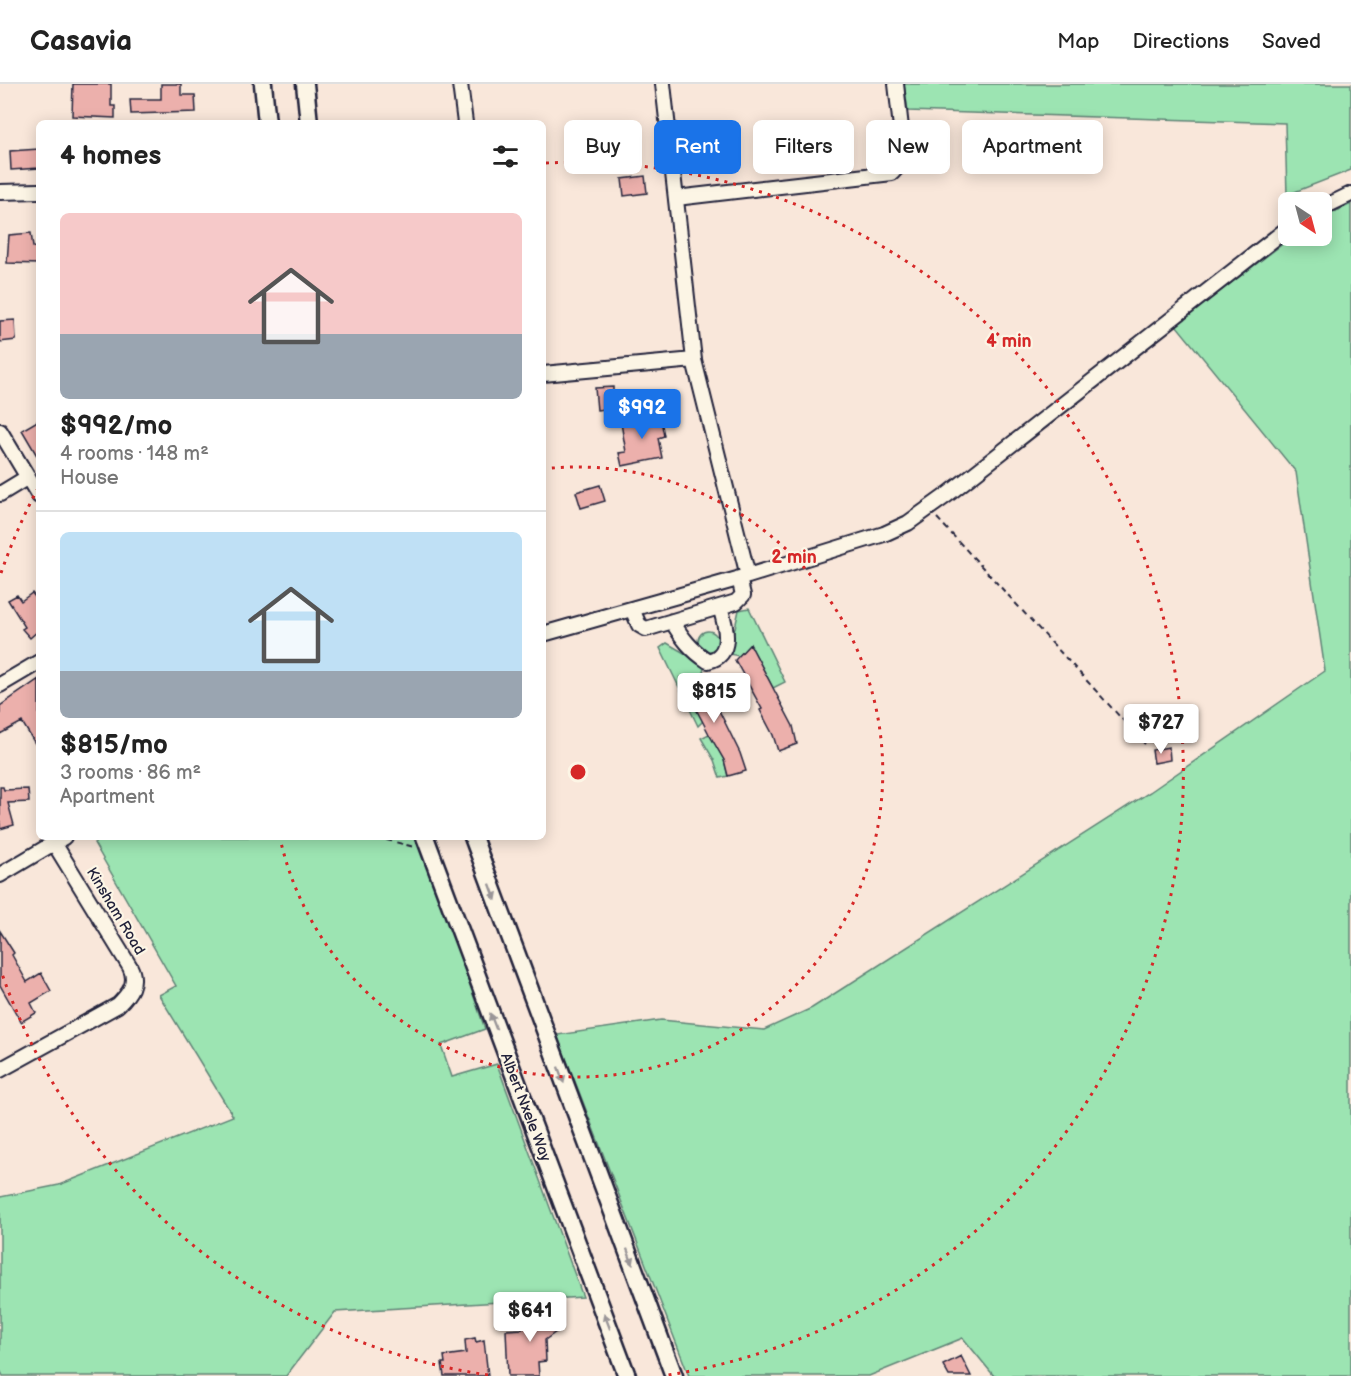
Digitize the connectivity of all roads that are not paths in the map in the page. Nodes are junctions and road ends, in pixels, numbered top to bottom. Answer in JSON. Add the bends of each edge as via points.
{"nodes":[{"id":1,"x":263,"y":84,"type":"edge"},
{"id":2,"x":305,"y":84,"type":"edge"},
{"id":3,"x":460,"y":84,"type":"edge"},
{"id":4,"x":663,"y":84,"type":"edge"},
{"id":5,"x":896,"y":84,"type":"edge"},
{"id":6,"x":267,"y":120,"type":"edge"},
{"id":7,"x":309,"y":120,"type":"edge"},
{"id":8,"x":465,"y":120,"type":"edge"},
{"id":9,"x":36,"y":191,"type":"edge"},
{"id":10,"x":0,"y":192,"type":"edge"},
{"id":11,"x":1351,"y":194,"type":"edge"},
{"id":12,"x":676,"y":198,"type":"junction"},
{"id":13,"x":1332,"y":203,"type":"edge"},
{"id":14,"x":1278,"y":236,"type":"edge"},
{"id":15,"x":694,"y":360,"type":"junction"},
{"id":16,"x":546,"y":374,"type":"edge"},
{"id":17,"x":0,"y":431,"type":"edge"},
{"id":18,"x":28,"y":477,"type":"junction"},
{"id":19,"x":36,"y":491,"type":"edge"},
{"id":20,"x":0,"y":494,"type":"edge"},
{"id":21,"x":744,"y":577,"type":"junction"},
{"id":22,"x":720,"y":607,"type":"junction"},
{"id":23,"x":632,"y":609,"type":"junction"},
{"id":24,"x":672,"y":621,"type":"junction"},
{"id":25,"x":546,"y":633,"type":"edge"},
{"id":26,"x":36,"y":664,"type":"edge"},
{"id":27,"x":0,"y":685,"type":"edge"},
{"id":28,"x":59,"y":840,"type":"edge"},
{"id":29,"x":474,"y":840,"type":"edge"},
{"id":30,"x":427,"y":844,"type":"edge"},
{"id":31,"x":0,"y":875,"type":"edge"},
{"id":32,"x":0,"y":1070,"type":"edge"},
{"id":33,"x":627,"y":1376,"type":"edge"},
{"id":34,"x":674,"y":1376,"type":"edge"}],
"edges":[{"from":1,"to":6,"type":"main road"},
{"from":2,"to":7,"type":"main road"},
{"from":3,"to":8,"type":"street"},
{"from":4,"to":12,"type":"street"},
{"from":5,"to":12,"type":"street","via":[[904,154],[892,173]]},
{"from":9,"to":10,"type":"street"},
{"from":11,"to":13,"type":"street"},
{"from":12,"to":15,"type":"street"},
{"from":14,"to":21,"type":"street","via":[[929,510],[884,534]]},
{"from":15,"to":16,"type":"street"},
{"from":15,"to":21,"type":"street"},
{"from":17,"to":18,"type":"street"},
{"from":18,"to":19,"type":"street"},
{"from":18,"to":20,"type":"street"},
{"from":21,"to":22,"type":"street","via":[[743,595]]},
{"from":21,"to":23,"type":"street"},
{"from":22,"to":24,"type":"street"},
{"from":22,"to":24,"type":"street","via":[[726,625],[723,652],[708,661],[684,642]]},
{"from":23,"to":24,"type":"street","via":[[639,625],[646,629]]},
{"from":23,"to":25,"type":"street"},
{"from":26,"to":27,"type":"street"},
{"from":28,"to":31,"type":"street"},
{"from":28,"to":32,"type":"street","name":"Kinsham Road","via":[[130,967],[134,983],[118,1005]]},
{"from":29,"to":34,"type":"main road","one_way":true},
{"from":33,"to":30,"type":"main road","name":"Albert Nxele Way","one_way":true}]}
